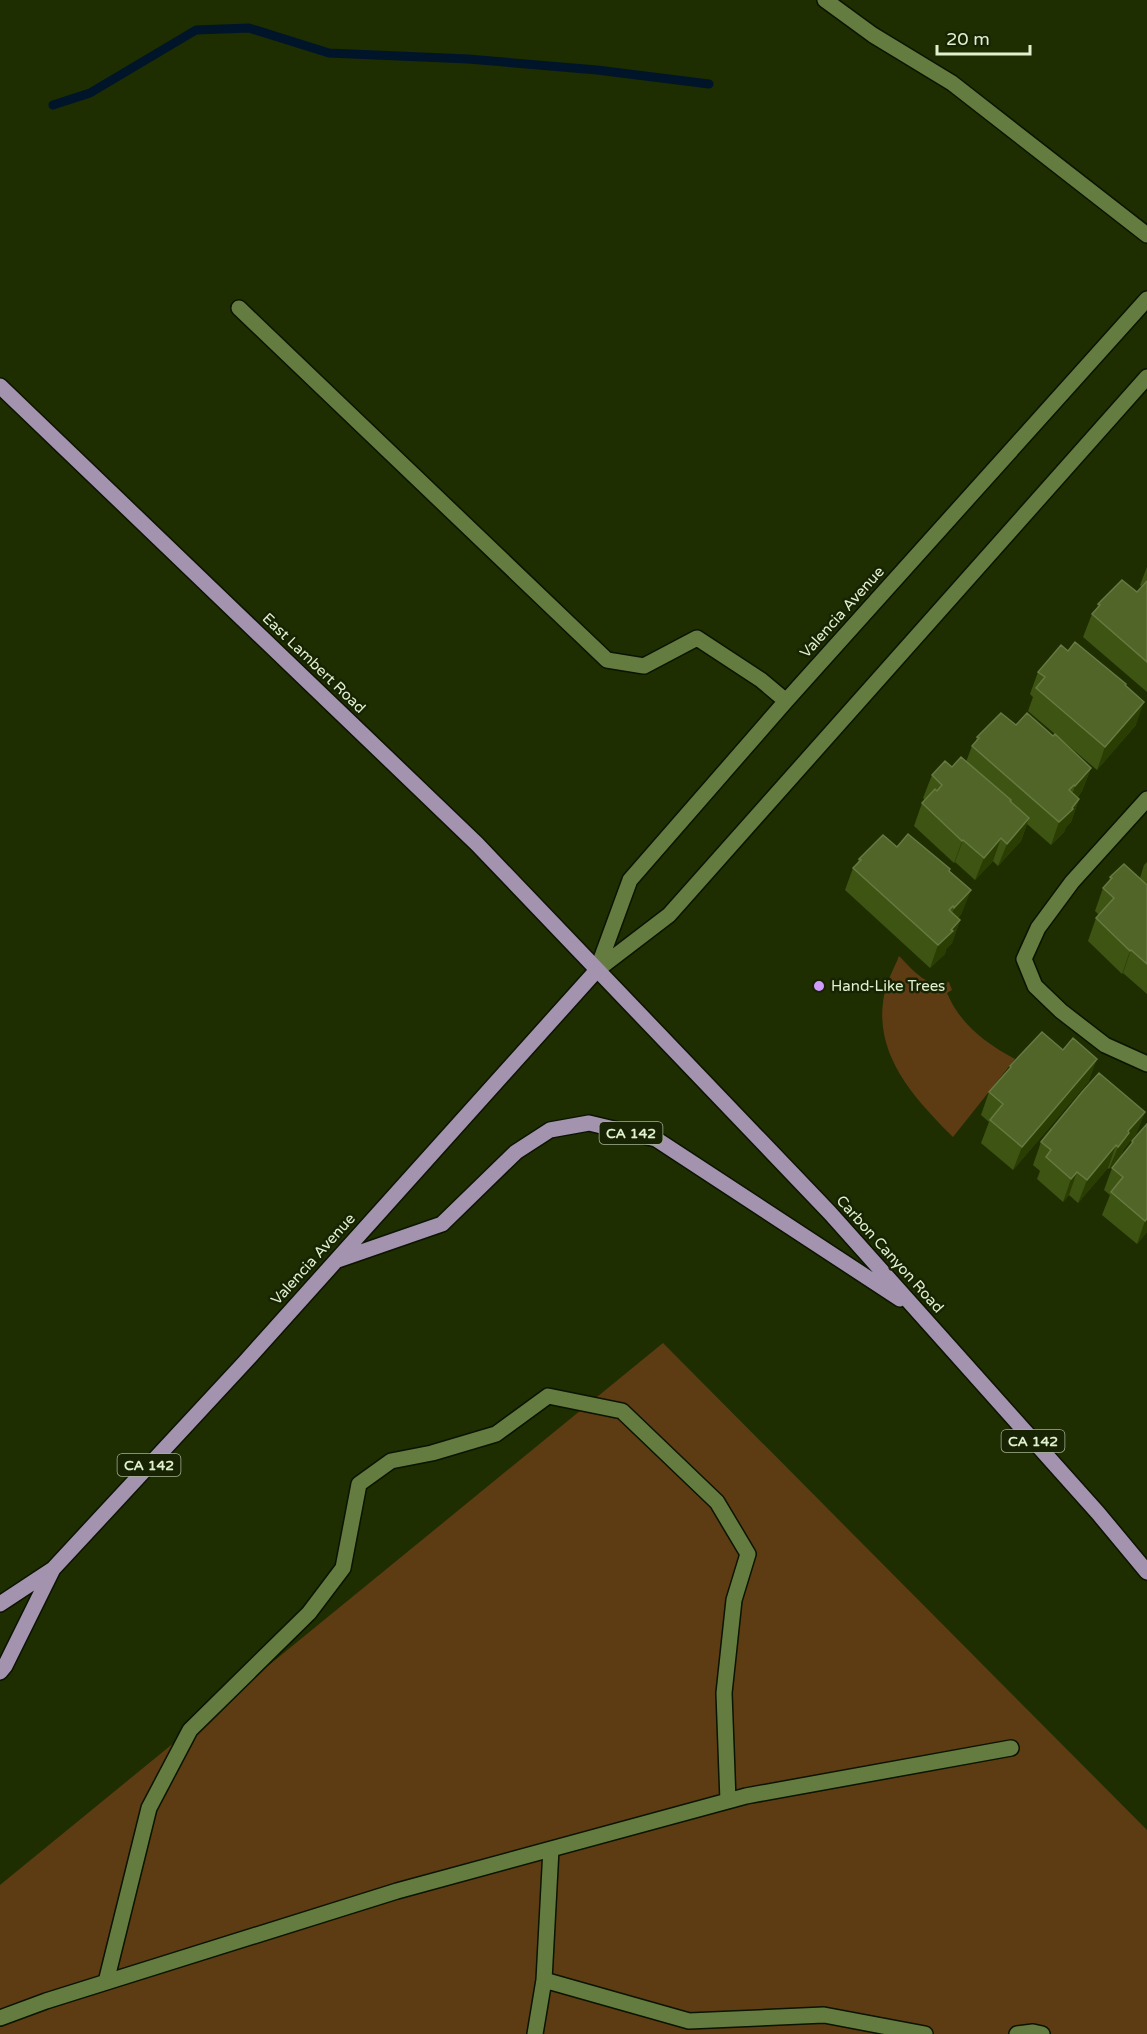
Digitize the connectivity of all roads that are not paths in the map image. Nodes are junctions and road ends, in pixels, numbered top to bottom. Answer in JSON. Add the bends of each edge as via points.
{"nodes":[{"id":1,"x":825,"y":0,"type":"edge"},
{"id":2,"x":1147,"y":235,"type":"edge"},
{"id":3,"x":1147,"y":299,"type":"edge"},
{"id":4,"x":239,"y":309,"type":"dead end"},
{"id":5,"x":1147,"y":377,"type":"edge"},
{"id":6,"x":0,"y":386,"type":"edge"},
{"id":7,"x":786,"y":701,"type":"junction"},
{"id":8,"x":1147,"y":799,"type":"edge"},
{"id":9,"x":597,"y":970,"type":"junction"},
{"id":10,"x":1147,"y":1064,"type":"edge"},
{"id":11,"x":336,"y":1261,"type":"junction"},
{"id":12,"x":917,"y":1311,"type":"junction"},
{"id":13,"x":53,"y":1569,"type":"junction"},
{"id":14,"x":1147,"y":1572,"type":"edge"},
{"id":15,"x":0,"y":1604,"type":"edge"},
{"id":16,"x":0,"y":1672,"type":"edge"},
{"id":17,"x":1011,"y":1748,"type":"dead end"},
{"id":18,"x":728,"y":1801,"type":"junction"},
{"id":19,"x":551,"y":1849,"type":"junction"},
{"id":20,"x":544,"y":1980,"type":"junction"},
{"id":21,"x":106,"y":1982,"type":"junction"},
{"id":22,"x":0,"y":2018,"type":"edge"},
{"id":23,"x":535,"y":2034,"type":"edge"},
{"id":24,"x":925,"y":2034,"type":"edge"},
{"id":25,"x":1017,"y":2034,"type":"edge"},
{"id":26,"x":1042,"y":2034,"type":"edge"}],
"edges":[{"from":1,"to":2,"type":"street","via":[[873,35],[952,83]]},
{"from":3,"to":7,"type":"street","name":"Valencia Avenue"},
{"from":4,"to":7,"type":"street","via":[[607,660],[644,666],[698,638]]},
{"from":5,"to":9,"type":"street","name":"Valencia Avenue","via":[[669,915]]},
{"from":6,"to":9,"type":"main road","name":"East Lambert Road","via":[[477,844]]},
{"from":7,"to":9,"type":"street","name":"Valencia Avenue","via":[[630,880]]},
{"from":8,"to":10,"type":"street","via":[[1072,882],[1038,928],[1024,959],[1035,986],[1061,1011],[1105,1045]]},
{"from":9,"to":11,"type":"main road","name":"Valencia Avenue","number":"CA 142"},
{"from":9,"to":12,"type":"main road","name":"Carbon Canyon Road","number":"CA 142","via":[[830,1213]]},
{"from":11,"to":12,"type":"main road","number":"CA 142","via":[[442,1224],[516,1152],[550,1130],[589,1123],[656,1140]]},
{"from":11,"to":13,"type":"main road","name":"Valencia Avenue","number":"CA 142"},
{"from":12,"to":14,"type":"main road","name":"Carbon Canyon Road","number":"CA 142"},
{"from":13,"to":15,"type":"main road","name":"Valencia Avenue","number":"CA 142"},
{"from":13,"to":16,"type":"main road","name":"Valencia Avenue","number":"CA 142"},
{"from":17,"to":18,"type":"street"},
{"from":18,"to":19,"type":"street"},
{"from":18,"to":21,"type":"street","via":[[724,1694],[734,1600],[748,1554],[717,1502],[622,1411],[548,1396],[496,1434],[390,1461],[359,1484],[343,1568],[309,1612],[190,1730],[149,1808]]},
{"from":19,"to":20,"type":"street"},
{"from":19,"to":21,"type":"street","via":[[397,1891]]},
{"from":20,"to":23,"type":"street"},
{"from":20,"to":24,"type":"street","via":[[689,2021],[824,2015]]},
{"from":21,"to":22,"type":"street"},
{"from":25,"to":26,"type":"street"}]}
